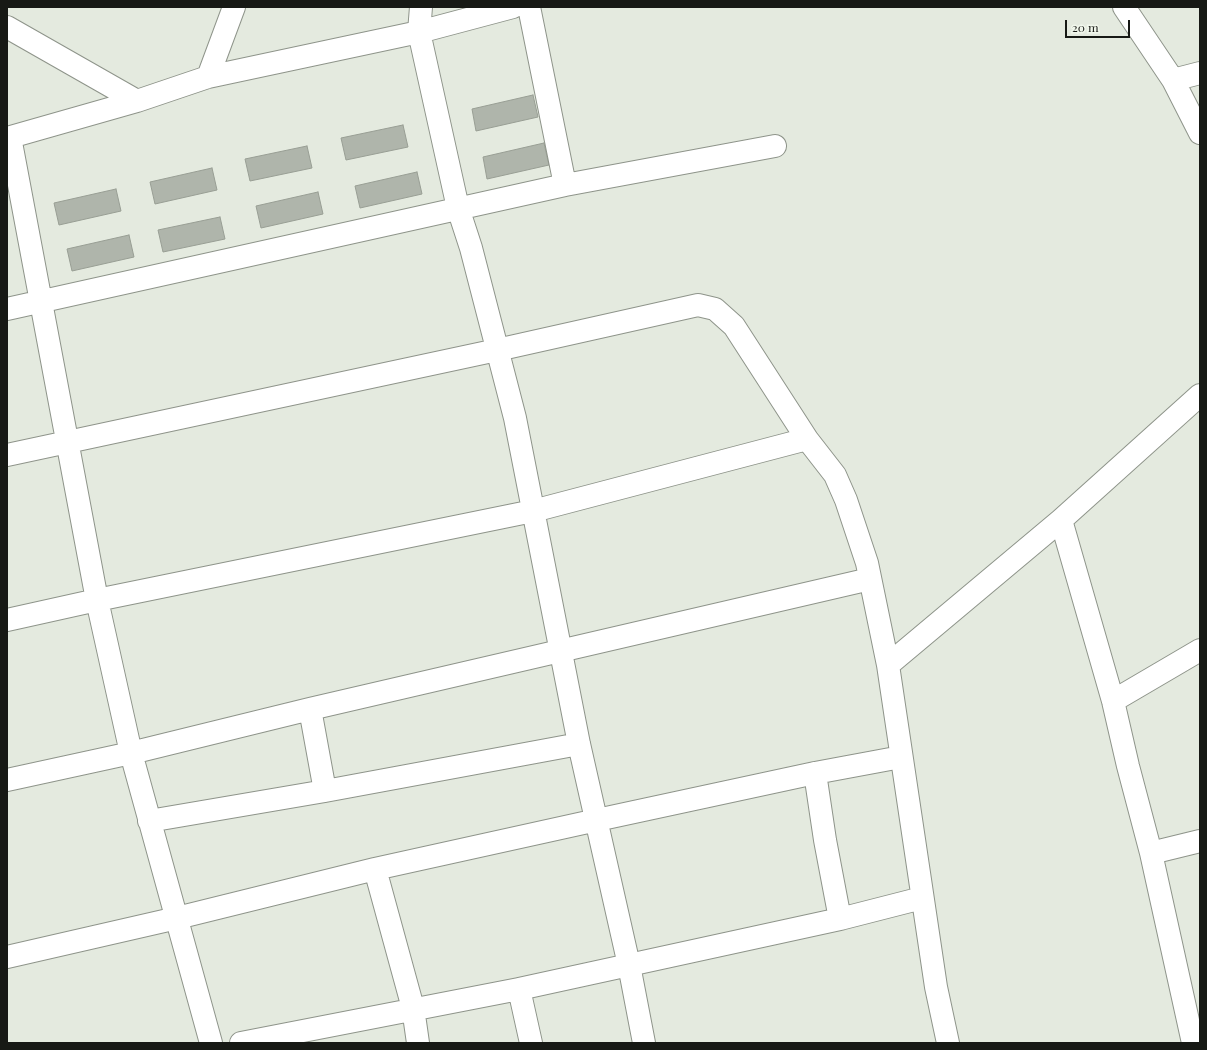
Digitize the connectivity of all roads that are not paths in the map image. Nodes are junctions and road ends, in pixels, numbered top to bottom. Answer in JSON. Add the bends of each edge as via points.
{"nodes":[{"id":1,"x":234,"y":7,"type":"edge"},
{"id":2,"x":421,"y":7,"type":"edge"},
{"id":3,"x":513,"y":7,"type":"edge"},
{"id":4,"x":529,"y":7,"type":"edge"},
{"id":5,"x":1124,"y":7,"type":"edge"},
{"id":6,"x":7,"y":27,"type":"edge"},
{"id":7,"x":419,"y":32,"type":"junction"},
{"id":8,"x":1200,"y":73,"type":"edge"},
{"id":9,"x":208,"y":77,"type":"junction"},
{"id":10,"x":1172,"y":80,"type":"junction"},
{"id":11,"x":136,"y":101,"type":"junction"},
{"id":12,"x":1200,"y":133,"type":"edge"},
{"id":13,"x":9,"y":138,"type":"edge"},
{"id":14,"x":774,"y":146,"type":"dead end"},
{"id":15,"x":565,"y":185,"type":"junction"},
{"id":16,"x":458,"y":208,"type":"junction"},
{"id":17,"x":40,"y":302,"type":"junction"},
{"id":18,"x":7,"y":309,"type":"edge"},
{"id":19,"x":497,"y":350,"type":"junction"},
{"id":20,"x":1200,"y":395,"type":"edge"},
{"id":21,"x":807,"y":440,"type":"junction"},
{"id":22,"x":68,"y":443,"type":"junction"},
{"id":23,"x":7,"y":455,"type":"edge"},
{"id":24,"x":533,"y":511,"type":"junction"},
{"id":25,"x":1061,"y":520,"type":"junction"},
{"id":26,"x":870,"y":579,"type":"junction"},
{"id":27,"x":97,"y":600,"type":"junction"},
{"id":28,"x":7,"y":620,"type":"edge"},
{"id":29,"x":1200,"y":650,"type":"edge"},
{"id":30,"x":562,"y":651,"type":"junction"},
{"id":31,"x":888,"y":665,"type":"junction"},
{"id":32,"x":1113,"y":701,"type":"junction"},
{"id":33,"x":310,"y":710,"type":"junction"},
{"id":34,"x":579,"y":744,"type":"junction"},
{"id":35,"x":131,"y":753,"type":"junction"},
{"id":36,"x":902,"y":757,"type":"junction"},
{"id":37,"x":815,"y":774,"type":"junction"},
{"id":38,"x":7,"y":780,"type":"edge"},
{"id":39,"x":325,"y":791,"type":"junction"},
{"id":40,"x":596,"y":820,"type":"junction"},
{"id":41,"x":149,"y":821,"type":"junction"},
{"id":42,"x":1200,"y":841,"type":"edge"},
{"id":43,"x":1151,"y":853,"type":"junction"},
{"id":44,"x":375,"y":869,"type":"junction"},
{"id":45,"x":922,"y":898,"type":"junction"},
{"id":46,"x":178,"y":918,"type":"junction"},
{"id":47,"x":840,"y":919,"type":"junction"},
{"id":48,"x":7,"y":957,"type":"edge"},
{"id":49,"x":629,"y":965,"type":"junction"},
{"id":50,"x":519,"y":989,"type":"junction"},
{"id":51,"x":413,"y":1008,"type":"junction"},
{"id":52,"x":211,"y":1043,"type":"edge"},
{"id":53,"x":241,"y":1043,"type":"edge"},
{"id":54,"x":418,"y":1043,"type":"edge"},
{"id":55,"x":531,"y":1043,"type":"edge"},
{"id":56,"x":644,"y":1043,"type":"edge"},
{"id":57,"x":948,"y":1043,"type":"edge"},
{"id":58,"x":1193,"y":1043,"type":"edge"}],
"edges":[{"from":1,"to":9,"type":"street"},
{"from":2,"to":7,"type":"street"},
{"from":3,"to":7,"type":"street"},
{"from":4,"to":15,"type":"street"},
{"from":5,"to":10,"type":"street"},
{"from":6,"to":11,"type":"street"},
{"from":7,"to":9,"type":"street"},
{"from":7,"to":16,"type":"street"},
{"from":8,"to":10,"type":"street"},
{"from":9,"to":11,"type":"street"},
{"from":10,"to":12,"type":"street"},
{"from":11,"to":13,"type":"street"},
{"from":13,"to":17,"type":"street"},
{"from":14,"to":15,"type":"street"},
{"from":15,"to":16,"type":"street"},
{"from":16,"to":17,"type":"street"},
{"from":16,"to":19,"type":"street"},
{"from":17,"to":18,"type":"street"},
{"from":17,"to":22,"type":"street"},
{"from":19,"to":21,"type":"street","via":[[698,305],[715,309],[734,326]]},
{"from":19,"to":22,"type":"street"},
{"from":19,"to":24,"type":"street","via":[[515,418]]},
{"from":20,"to":25,"type":"street"},
{"from":21,"to":24,"type":"street"},
{"from":21,"to":26,"type":"street","via":[[835,475],[846,500]]},
{"from":22,"to":23,"type":"street"},
{"from":22,"to":27,"type":"street"},
{"from":24,"to":27,"type":"street"},
{"from":24,"to":30,"type":"street"},
{"from":25,"to":31,"type":"street"},
{"from":25,"to":32,"type":"street"},
{"from":26,"to":30,"type":"street"},
{"from":26,"to":31,"type":"street"},
{"from":27,"to":28,"type":"street"},
{"from":27,"to":35,"type":"street"},
{"from":29,"to":32,"type":"street"},
{"from":30,"to":33,"type":"street"},
{"from":30,"to":34,"type":"street"},
{"from":31,"to":36,"type":"street"},
{"from":32,"to":43,"type":"street"},
{"from":33,"to":35,"type":"street"},
{"from":33,"to":39,"type":"street"},
{"from":34,"to":39,"type":"street"},
{"from":34,"to":40,"type":"street"},
{"from":35,"to":38,"type":"street"},
{"from":35,"to":41,"type":"street"},
{"from":36,"to":37,"type":"street"},
{"from":36,"to":45,"type":"street"},
{"from":37,"to":40,"type":"street"},
{"from":37,"to":47,"type":"street"},
{"from":39,"to":41,"type":"street"},
{"from":40,"to":44,"type":"street"},
{"from":40,"to":49,"type":"street"},
{"from":41,"to":46,"type":"street"},
{"from":42,"to":43,"type":"street"},
{"from":43,"to":58,"type":"street"},
{"from":44,"to":46,"type":"street"},
{"from":44,"to":51,"type":"street"},
{"from":45,"to":47,"type":"street"},
{"from":45,"to":57,"type":"street"},
{"from":46,"to":48,"type":"street"},
{"from":46,"to":52,"type":"street"},
{"from":47,"to":49,"type":"street"},
{"from":49,"to":50,"type":"street"},
{"from":49,"to":56,"type":"street"},
{"from":50,"to":51,"type":"street"},
{"from":50,"to":55,"type":"street"},
{"from":51,"to":53,"type":"street"},
{"from":51,"to":54,"type":"street"}]}
